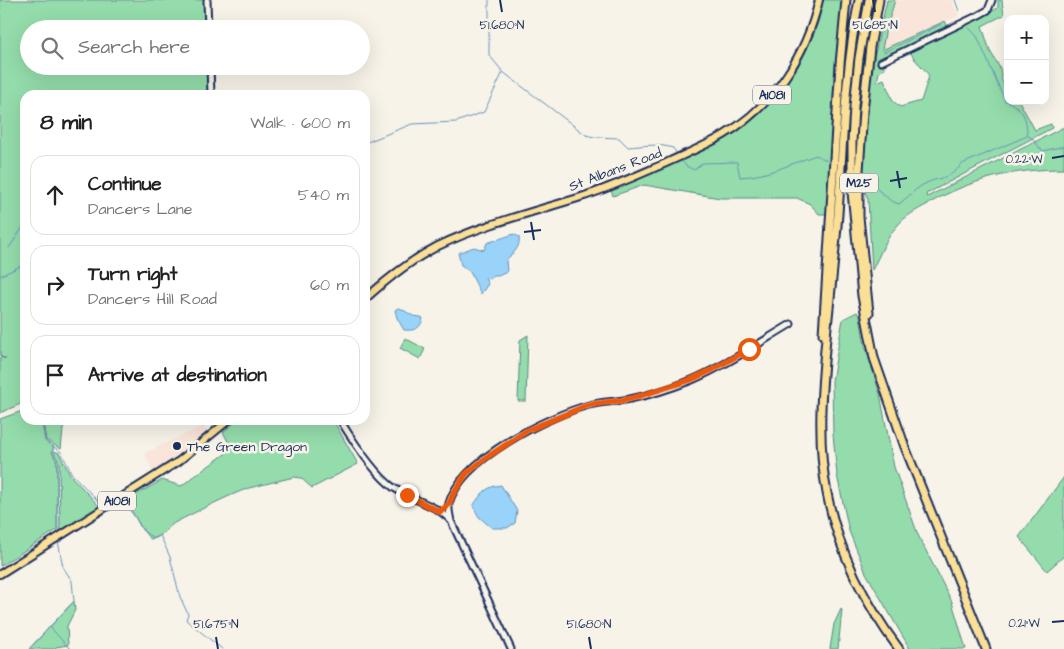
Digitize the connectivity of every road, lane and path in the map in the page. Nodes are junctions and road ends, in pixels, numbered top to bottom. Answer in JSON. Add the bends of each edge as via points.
{"nodes":[{"id":1,"x":206,"y":0,"type":"edge"},
{"id":2,"x":819,"y":0,"type":"edge"},
{"id":3,"x":846,"y":0,"type":"edge"},
{"id":4,"x":859,"y":0,"type":"edge"},
{"id":5,"x":870,"y":0,"type":"edge"},
{"id":6,"x":880,"y":0,"type":"edge"},
{"id":7,"x":990,"y":0,"type":"edge"},
{"id":8,"x":207,"y":20,"type":"edge"},
{"id":9,"x":881,"y":62,"type":"dead end"},
{"id":10,"x":210,"y":75,"type":"edge"},
{"id":11,"x":211,"y":90,"type":"edge"},
{"id":12,"x":370,"y":296,"type":"edge"},
{"id":13,"x":791,"y":324,"type":"dead end"},
{"id":14,"x":824,"y":354,"type":"junction"},
{"id":15,"x":878,"y":366,"type":"junction"},
{"id":16,"x":223,"y":425,"type":"edge"},
{"id":17,"x":343,"y":425,"type":"edge"},
{"id":18,"x":449,"y":504,"type":"junction"},
{"id":19,"x":440,"y":512,"type":"junction"},
{"id":20,"x":451,"y":522,"type":"junction"},
{"id":21,"x":0,"y":574,"type":"edge"},
{"id":22,"x":511,"y":649,"type":"edge"},
{"id":23,"x":899,"y":649,"type":"edge"},
{"id":24,"x":986,"y":649,"type":"edge"}],
"edges":[{"from":1,"to":8,"type":"street"},
{"from":2,"to":12,"type":"main road","name":"St Albans Road","number":"A1081","via":[[805,45],[793,67],[764,104],[737,127],[684,156],[584,196],[495,223],[438,246],[398,271]]},
{"from":3,"to":14,"type":"highway","number":"M25","via":[[822,329]]},
{"from":4,"to":14,"type":"highway","number":"M25","via":[[848,66]]},
{"from":5,"to":15,"type":"highway","number":"M25","via":[[854,106],[852,192],[862,296]]},
{"from":6,"to":15,"type":"highway","number":"M25","via":[[862,111],[859,171],[859,217]]},
{"from":7,"to":9,"type":"street","via":[[988,10]]},
{"from":10,"to":11,"type":"street"},
{"from":13,"to":18,"type":"street","via":[[730,361],[690,380],[630,399],[588,405],[528,430],[466,474]]},
{"from":14,"to":23,"type":"highway","number":"M25","via":[[822,451],[833,518],[866,601]]},
{"from":15,"to":24,"type":"highway","number":"M25","via":[[905,447]]},
{"from":16,"to":21,"type":"main road","number":"A1081","via":[[179,461]]},
{"from":17,"to":19,"type":"street","via":[[389,484]]},
{"from":18,"to":19,"type":"street"},
{"from":18,"to":20,"type":"street"},
{"from":19,"to":20,"type":"street"},
{"from":20,"to":22,"type":"street"}]}
